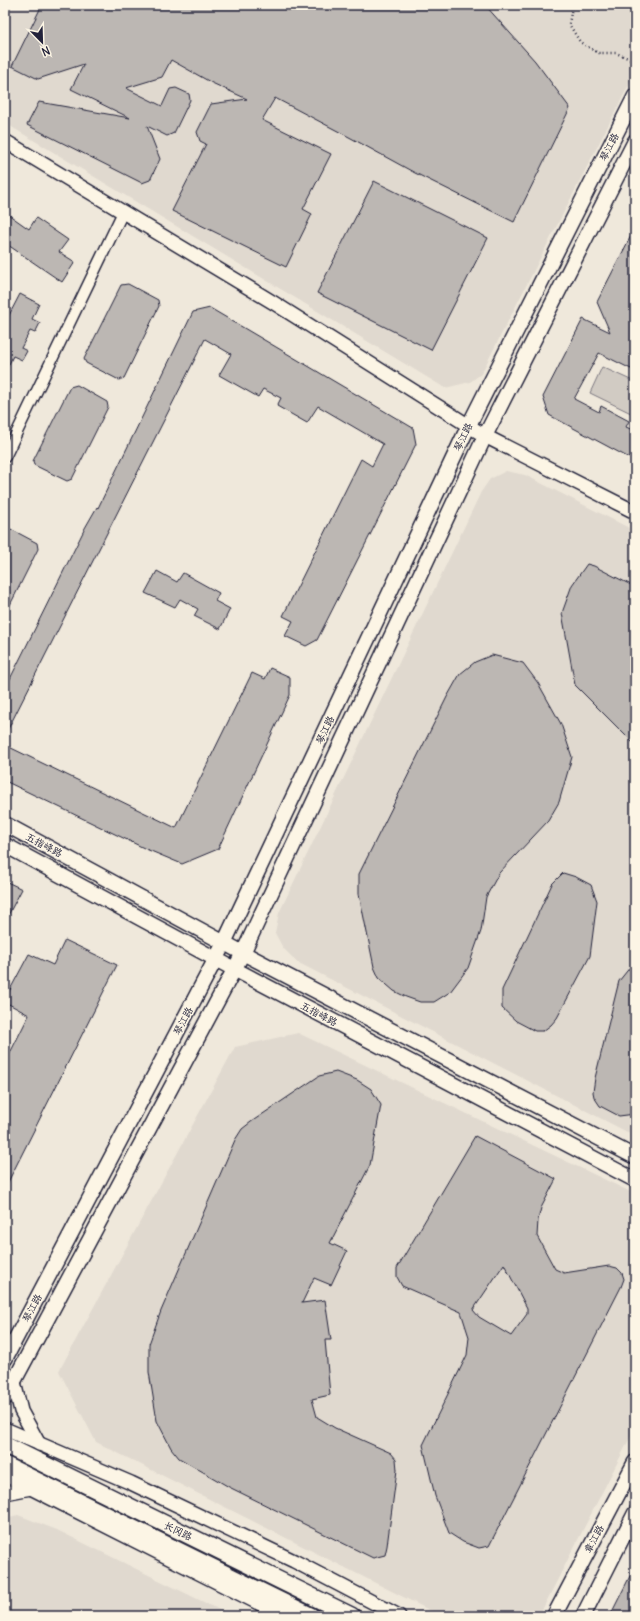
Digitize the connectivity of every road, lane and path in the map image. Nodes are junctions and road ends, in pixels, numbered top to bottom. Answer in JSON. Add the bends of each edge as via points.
{"nodes":[{"id":1,"x":572,"y":7,"type":"dead end"},
{"id":2,"x":635,"y":61,"type":"edge"},
{"id":3,"x":635,"y":96,"type":"edge"},
{"id":4,"x":5,"y":141,"type":"edge"},
{"id":5,"x":635,"y":141,"type":"edge"},
{"id":6,"x":123,"y":212,"type":"junction"},
{"id":7,"x":469,"y":425,"type":"junction"},
{"id":8,"x":485,"y":436,"type":"junction"},
{"id":9,"x":5,"y":457,"type":"edge"},
{"id":10,"x":635,"y":512,"type":"edge"},
{"id":11,"x":5,"y":824,"type":"edge"},
{"id":12,"x":5,"y":845,"type":"edge"},
{"id":13,"x":224,"y":943,"type":"junction"},
{"id":14,"x":243,"y":953,"type":"junction"},
{"id":15,"x":216,"y":959,"type":"junction"},
{"id":16,"x":234,"y":969,"type":"junction"},
{"id":17,"x":635,"y":1157,"type":"edge"},
{"id":18,"x":635,"y":1180,"type":"edge"},
{"id":19,"x":5,"y":1359,"type":"edge"},
{"id":20,"x":14,"y":1382,"type":"junction"},
{"id":21,"x":5,"y":1398,"type":"edge"},
{"id":22,"x":5,"y":1429,"type":"edge"},
{"id":23,"x":39,"y":1444,"type":"junction"},
{"id":24,"x":5,"y":1445,"type":"edge"},
{"id":25,"x":635,"y":1462,"type":"edge"},
{"id":26,"x":5,"y":1465,"type":"edge"},
{"id":27,"x":5,"y":1475,"type":"edge"},
{"id":28,"x":31,"y":1488,"type":"junction"},
{"id":29,"x":5,"y":1493,"type":"edge"},
{"id":30,"x":635,"y":1513,"type":"edge"},
{"id":31,"x":284,"y":1616,"type":"edge"},
{"id":32,"x":311,"y":1616,"type":"edge"},
{"id":33,"x":352,"y":1616,"type":"edge"},
{"id":34,"x":399,"y":1616,"type":"edge"},
{"id":35,"x":554,"y":1616,"type":"edge"},
{"id":36,"x":583,"y":1616,"type":"edge"}],
"edges":[{"from":1,"to":2,"type":"path","via":[[569,24],[580,42],[598,52],[616,53]]},
{"from":3,"to":7,"type":"main road","name":"琴江路"},
{"from":4,"to":6,"type":"street"},
{"from":5,"to":8,"type":"main road","name":"琴江路"},
{"from":6,"to":7,"type":"street"},
{"from":6,"to":9,"type":"street"},
{"from":7,"to":8,"type":"street"},
{"from":7,"to":13,"type":"main road","name":"琴江路"},
{"from":8,"to":10,"type":"street"},
{"from":8,"to":14,"type":"main road","name":"琴江路"},
{"from":11,"to":13,"type":"main road","name":"五指峰路"},
{"from":12,"to":15,"type":"main road","name":"五指峰路"},
{"from":13,"to":14,"type":"main road","name":"五指峰路"},
{"from":13,"to":15,"type":"main road","name":"琴江路"},
{"from":14,"to":16,"type":"main road","name":"琴江路"},
{"from":14,"to":17,"type":"main road","name":"五指峰路"},
{"from":15,"to":16,"type":"main road","name":"五指峰路"},
{"from":15,"to":19,"type":"main road","name":"琴江路"},
{"from":16,"to":18,"type":"main road","name":"五指峰路"},
{"from":16,"to":20,"type":"main road","name":"琴江路"},
{"from":20,"to":21,"type":"main road","name":"琴江路"},
{"from":20,"to":23,"type":"street","via":[[22,1411]]},
{"from":22,"to":23,"type":"street"},
{"from":23,"to":34,"type":"street","via":[[131,1483],[287,1557]]},
{"from":24,"to":33,"type":"main road","name":"长冈路"},
{"from":25,"to":35,"type":"main road","name":"章江路"},
{"from":26,"to":32,"type":"main road","name":"长冈路"},
{"from":27,"to":28,"type":"street"},
{"from":28,"to":29,"type":"street"},
{"from":28,"to":31,"type":"street"},
{"from":30,"to":36,"type":"main road"}]}
